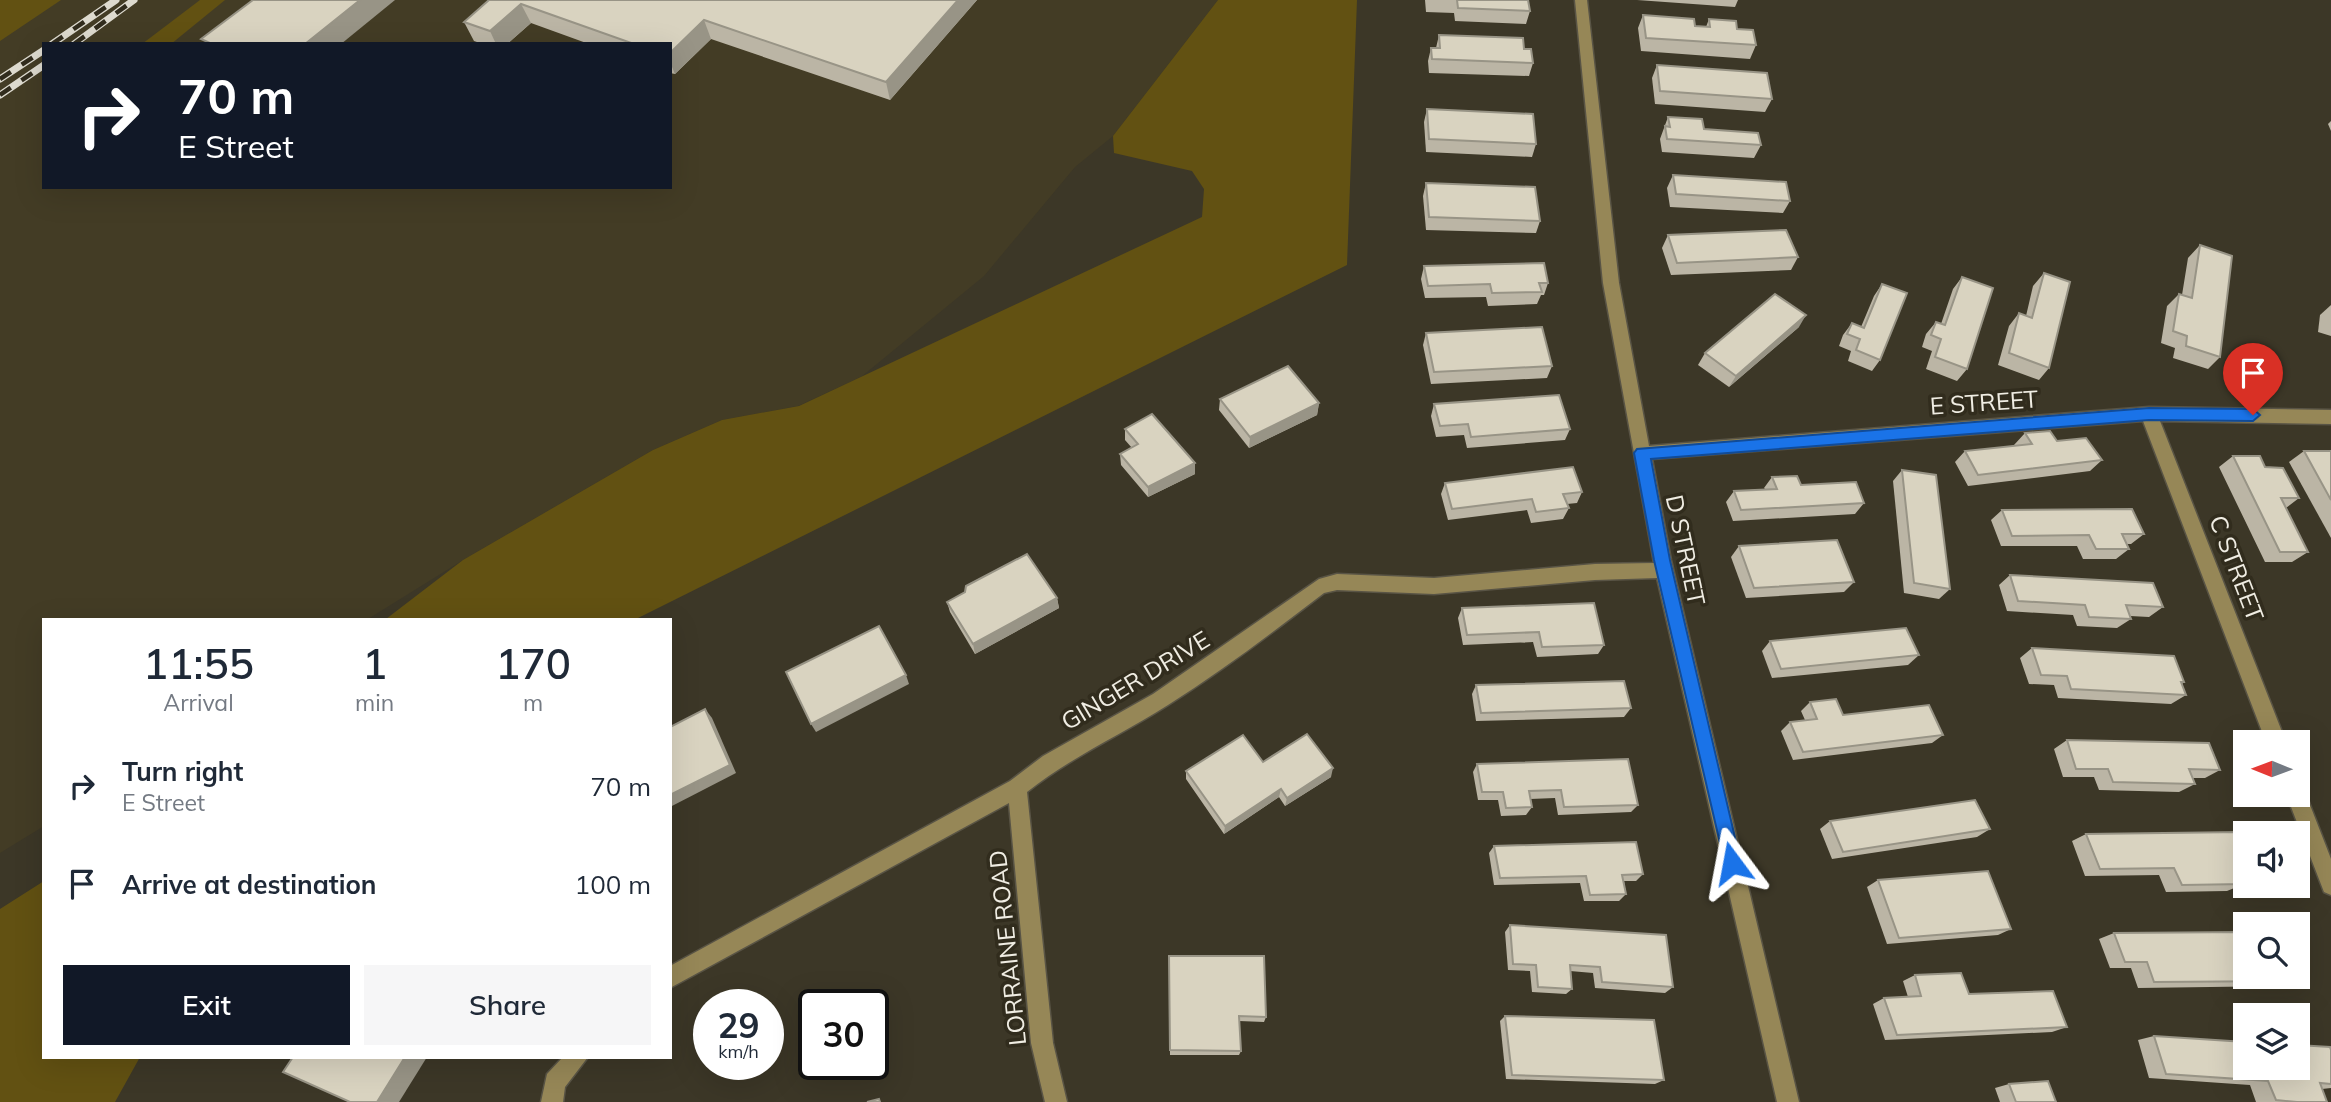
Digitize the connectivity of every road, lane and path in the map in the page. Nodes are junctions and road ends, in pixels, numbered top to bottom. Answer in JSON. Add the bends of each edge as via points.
{"nodes":[{"id":1,"x":1581,"y":0,"type":"edge"},
{"id":2,"x":2149,"y":414,"type":"junction"},
{"id":3,"x":2331,"y":417,"type":"edge"},
{"id":4,"x":1642,"y":453,"type":"junction"},
{"id":5,"x":1664,"y":570,"type":"junction"},
{"id":6,"x":2271,"y":730,"type":"edge"},
{"id":7,"x":1017,"y":788,"type":"junction"},
{"id":8,"x":2301,"y":807,"type":"edge"},
{"id":9,"x":2331,"y":886,"type":"edge"},
{"id":10,"x":672,"y":977,"type":"edge"},
{"id":11,"x":575,"y":1059,"type":"edge"},
{"id":12,"x":552,"y":1102,"type":"edge"},
{"id":13,"x":1056,"y":1102,"type":"edge"},
{"id":14,"x":1788,"y":1102,"type":"edge"}],
"edges":[{"from":1,"to":4,"type":"street","name":"D STREET","via":[[1611,283]]},
{"from":2,"to":3,"type":"street","name":"E STREET"},
{"from":2,"to":4,"type":"street","name":"E STREET"},
{"from":2,"to":6,"type":"street","name":"C STREET"},
{"from":4,"to":5,"type":"street","name":"D STREET"},
{"from":5,"to":7,"type":"street","name":"GINGER DRIVE","via":[[1434,586],[1337,582],[1319,587],[1160,700],[1050,762]]},
{"from":5,"to":14,"type":"street","name":"D STREET"},
{"from":7,"to":10,"type":"street","name":"GINGER DRIVE"},
{"from":7,"to":13,"type":"street","name":"LORRAINE ROAD","via":[[1042,1043]]},
{"from":8,"to":9,"type":"street"},
{"from":11,"to":12,"type":"street","via":[[555,1082]]}]}
